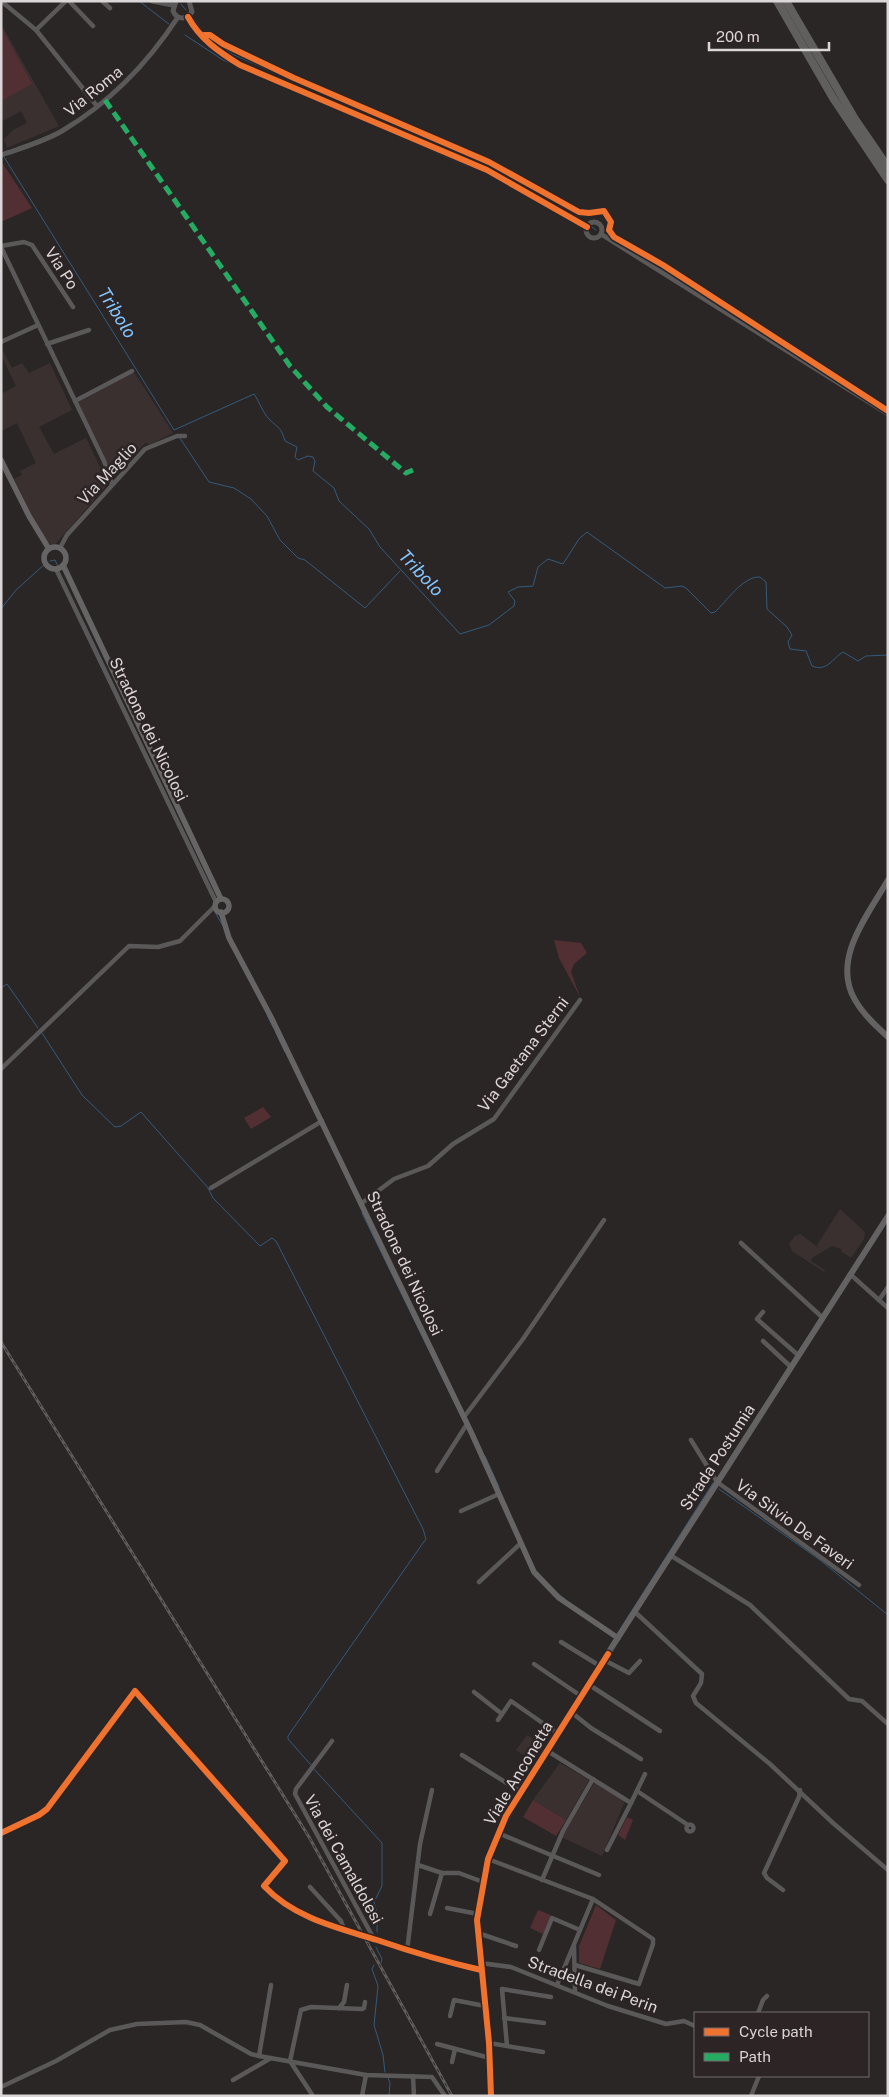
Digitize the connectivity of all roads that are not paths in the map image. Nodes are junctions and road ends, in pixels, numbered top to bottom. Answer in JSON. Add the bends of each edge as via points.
{"nodes":[{"id":1,"x":67,"y":1,"type":"edge"},
{"id":2,"x":102,"y":1,"type":"edge"},
{"id":3,"x":152,"y":1,"type":"edge"},
{"id":4,"x":189,"y":1,"type":"edge"},
{"id":5,"x":776,"y":1,"type":"edge"},
{"id":6,"x":786,"y":1,"type":"edge"},
{"id":7,"x":5,"y":3,"type":"edge"},
{"id":8,"x":174,"y":3,"type":"edge"},
{"id":9,"x":110,"y":8,"type":"dead end"},
{"id":10,"x":178,"y":17,"type":"junction"},
{"id":11,"x":188,"y":17,"type":"junction"},
{"id":12,"x":93,"y":26,"type":"dead end"},
{"id":13,"x":36,"y":30,"type":"junction"},
{"id":14,"x":97,"y":106,"type":"junction"},
{"id":15,"x":1,"y":154,"type":"edge"},
{"id":16,"x":888,"y":167,"type":"edge"},
{"id":17,"x":888,"y":180,"type":"edge"},
{"id":18,"x":587,"y":228,"type":"junction"},
{"id":19,"x":601,"y":234,"type":"junction"},
{"id":20,"x":1,"y":246,"type":"edge"},
{"id":21,"x":73,"y":307,"type":"dead end"},
{"id":22,"x":38,"y":326,"type":"junction"},
{"id":23,"x":89,"y":330,"type":"dead end"},
{"id":24,"x":1,"y":342,"type":"edge"},
{"id":25,"x":47,"y":344,"type":"junction"},
{"id":26,"x":132,"y":371,"type":"dead end"},
{"id":27,"x":75,"y":401,"type":"junction"},
{"id":28,"x":888,"y":414,"type":"edge"},
{"id":29,"x":185,"y":436,"type":"dead end"},
{"id":30,"x":1,"y":460,"type":"edge"},
{"id":31,"x":112,"y":484,"type":"junction"},
{"id":32,"x":60,"y":548,"type":"junction"},
{"id":33,"x":49,"y":549,"type":"junction"},
{"id":34,"x":63,"y":565,"type":"junction"},
{"id":35,"x":56,"y":569,"type":"junction"},
{"id":36,"x":888,"y":880,"type":"edge"},
{"id":37,"x":217,"y":902,"type":"junction"},
{"id":38,"x":221,"y":912,"type":"junction"},
{"id":39,"x":580,"y":1000,"type":"dead end"},
{"id":40,"x":888,"y":1037,"type":"edge"},
{"id":41,"x":1,"y":1069,"type":"edge"},
{"id":42,"x":322,"y":1121,"type":"junction"},
{"id":43,"x":211,"y":1188,"type":"dead end"},
{"id":44,"x":362,"y":1203,"type":"junction"},
{"id":45,"x":888,"y":1216,"type":"edge"},
{"id":46,"x":604,"y":1220,"type":"dead end"},
{"id":47,"x":741,"y":1243,"type":"dead end"},
{"id":48,"x":850,"y":1274,"type":"junction"},
{"id":49,"x":888,"y":1288,"type":"edge"},
{"id":50,"x":879,"y":1300,"type":"junction"},
{"id":51,"x":888,"y":1308,"type":"edge"},
{"id":52,"x":762,"y":1312,"type":"dead end"},
{"id":53,"x":823,"y":1318,"type":"junction"},
{"id":54,"x":763,"y":1341,"type":"dead end"},
{"id":55,"x":798,"y":1356,"type":"junction"},
{"id":56,"x":791,"y":1367,"type":"junction"},
{"id":57,"x":464,"y":1417,"type":"junction"},
{"id":58,"x":467,"y":1424,"type":"junction"},
{"id":59,"x":691,"y":1440,"type":"dead end"},
{"id":60,"x":437,"y":1471,"type":"dead end"},
{"id":61,"x":717,"y":1482,"type":"junction"},
{"id":62,"x":499,"y":1494,"type":"junction"},
{"id":63,"x":461,"y":1511,"type":"dead end"},
{"id":64,"x":522,"y":1543,"type":"junction"},
{"id":65,"x":670,"y":1555,"type":"junction"},
{"id":66,"x":479,"y":1582,"type":"dead end"},
{"id":67,"x":859,"y":1586,"type":"dead end"},
{"id":68,"x":635,"y":1612,"type":"junction"},
{"id":69,"x":618,"y":1638,"type":"junction"},
{"id":70,"x":561,"y":1642,"type":"dead end"},
{"id":71,"x":604,"y":1660,"type":"junction"},
{"id":72,"x":640,"y":1661,"type":"dead end"},
{"id":73,"x":534,"y":1664,"type":"dead end"},
{"id":74,"x":600,"y":1666,"type":"junction"},
{"id":75,"x":588,"y":1684,"type":"junction"},
{"id":76,"x":474,"y":1692,"type":"dead end"},
{"id":77,"x":581,"y":1696,"type":"junction"},
{"id":78,"x":571,"y":1712,"type":"junction"},
{"id":79,"x":502,"y":1714,"type":"junction"},
{"id":80,"x":498,"y":1720,"type":"dead end"},
{"id":81,"x":888,"y":1724,"type":"edge"},
{"id":82,"x":660,"y":1731,"type":"dead end"},
{"id":83,"x":557,"y":1733,"type":"junction"},
{"id":84,"x":332,"y":1741,"type":"dead end"},
{"id":85,"x":546,"y":1750,"type":"junction"},
{"id":86,"x":462,"y":1755,"type":"dead end"},
{"id":87,"x":641,"y":1759,"type":"dead end"},
{"id":88,"x":645,"y":1774,"type":"dead end"},
{"id":89,"x":593,"y":1779,"type":"junction"},
{"id":90,"x":432,"y":1790,"type":"dead end"},
{"id":91,"x":800,"y":1790,"type":"junction"},
{"id":92,"x":637,"y":1791,"type":"junction"},
{"id":93,"x":521,"y":1792,"type":"junction"},
{"id":94,"x":631,"y":1803,"type":"junction"},
{"id":95,"x":688,"y":1825,"type":"dead end"},
{"id":96,"x":498,"y":1832,"type":"junction"},
{"id":97,"x":1,"y":1833,"type":"edge"},
{"id":98,"x":607,"y":1850,"type":"dead end"},
{"id":99,"x":552,"y":1855,"type":"junction"},
{"id":100,"x":488,"y":1859,"type":"junction"},
{"id":101,"x":418,"y":1865,"type":"junction"},
{"id":102,"x":888,"y":1870,"type":"edge"},
{"id":103,"x":442,"y":1873,"type":"junction"},
{"id":104,"x":599,"y":1875,"type":"dead end"},
{"id":105,"x":542,"y":1880,"type":"junction"},
{"id":106,"x":483,"y":1882,"type":"junction"},
{"id":107,"x":310,"y":1887,"type":"dead end"},
{"id":108,"x":783,"y":1890,"type":"dead end"},
{"id":109,"x":593,"y":1899,"type":"junction"},
{"id":110,"x":447,"y":1908,"type":"dead end"},
{"id":111,"x":430,"y":1914,"type":"dead end"},
{"id":112,"x":478,"y":1914,"type":"junction"},
{"id":113,"x":580,"y":1930,"type":"junction"},
{"id":114,"x":345,"y":1932,"type":"junction"},
{"id":115,"x":478,"y":1933,"type":"junction"},
{"id":116,"x":374,"y":1940,"type":"junction"},
{"id":117,"x":574,"y":1944,"type":"junction"},
{"id":118,"x":516,"y":1946,"type":"dead end"},
{"id":119,"x":539,"y":1950,"type":"dead end"},
{"id":120,"x":407,"y":1951,"type":"junction"},
{"id":121,"x":574,"y":1965,"type":"junction"},
{"id":122,"x":481,"y":1967,"type":"junction"},
{"id":123,"x":271,"y":1985,"type":"dead end"},
{"id":124,"x":557,"y":1985,"type":"junction"},
{"id":125,"x":347,"y":1986,"type":"dead end"},
{"id":126,"x":575,"y":1992,"type":"junction"},
{"id":127,"x":767,"y":1996,"type":"dead end"},
{"id":128,"x":551,"y":1997,"type":"dead end"},
{"id":129,"x":365,"y":2002,"type":"dead end"},
{"id":130,"x":485,"y":2006,"type":"junction"},
{"id":131,"x":339,"y":2008,"type":"junction"},
{"id":132,"x":758,"y":2012,"type":"edge"},
{"id":133,"x":450,"y":2016,"type":"dead end"},
{"id":134,"x":504,"y":2018,"type":"junction"},
{"id":135,"x":544,"y":2023,"type":"dead end"},
{"id":136,"x":694,"y":2026,"type":"edge"},
{"id":137,"x":489,"y":2043,"type":"junction"},
{"id":138,"x":437,"y":2044,"type":"dead end"},
{"id":139,"x":507,"y":2046,"type":"junction"},
{"id":140,"x":455,"y":2049,"type":"junction"},
{"id":141,"x":543,"y":2052,"type":"dead end"},
{"id":142,"x":258,"y":2056,"type":"junction"},
{"id":143,"x":271,"y":2058,"type":"junction"},
{"id":144,"x":490,"y":2058,"type":"junction"},
{"id":145,"x":290,"y":2061,"type":"junction"},
{"id":146,"x":452,"y":2062,"type":"dead end"},
{"id":147,"x":366,"y":2075,"type":"junction"},
{"id":148,"x":413,"y":2076,"type":"junction"},
{"id":149,"x":759,"y":2077,"type":"edge"},
{"id":150,"x":233,"y":2080,"type":"dead end"},
{"id":151,"x":1,"y":2087,"type":"edge"},
{"id":152,"x":313,"y":2096,"type":"edge"},
{"id":153,"x":362,"y":2096,"type":"edge"},
{"id":154,"x":414,"y":2096,"type":"edge"},
{"id":155,"x":445,"y":2096,"type":"edge"},
{"id":156,"x":491,"y":2096,"type":"edge"},
{"id":157,"x":751,"y":2096,"type":"edge"}],
"edges":[{"from":1,"to":12,"type":"street"},
{"from":1,"to":13,"type":"street"},
{"from":2,"to":9,"type":"street"},
{"from":3,"to":8,"type":"street"},
{"from":4,"to":11,"type":"street","via":[[192,10]]},
{"from":5,"to":17,"type":"highway","via":[[833,98]]},
{"from":6,"to":16,"type":"highway","via":[[855,119]]},
{"from":7,"to":13,"type":"street"},
{"from":8,"to":10,"type":"street","via":[[173,11]]},
{"from":10,"to":11,"type":"street"},
{"from":10,"to":14,"type":"street","name":"Via Roma","via":[[124,86]]},
{"from":11,"to":18,"type":"street","via":[[202,37],[240,64],[486,170]]},
{"from":13,"to":14,"type":"street"},
{"from":14,"to":15,"type":"street","name":"Via Roma","via":[[61,131]]},
{"from":18,"to":19,"type":"street","via":[[592,237]]},
{"from":18,"to":19,"type":"street","via":[[598,223]]},
{"from":19,"to":28,"type":"street"},
{"from":20,"to":21,"type":"street","name":"Via Po","via":[[24,242],[32,245]]},
{"from":20,"to":22,"type":"street"},
{"from":22,"to":24,"type":"street"},
{"from":22,"to":25,"type":"street"},
{"from":23,"to":25,"type":"street"},
{"from":25,"to":27,"type":"street"},
{"from":26,"to":27,"type":"street"},
{"from":27,"to":31,"type":"street"},
{"from":29,"to":31,"type":"street","name":"Via Maglio","via":[[146,448]]},
{"from":30,"to":33,"type":"main road"},
{"from":31,"to":32,"type":"street","name":"Via Maglio","via":[[67,535]]},
{"from":32,"to":33,"type":"main road"},
{"from":32,"to":34,"type":"main road","name":"Stradone dei Nicolosi","via":[[66,556]]},
{"from":33,"to":35,"type":"main road","name":"Stradone dei Nicolosi","via":[[45,561]]},
{"from":34,"to":35,"type":"main road"},
{"from":34,"to":37,"type":"main road","name":"Stradone dei Nicolosi"},
{"from":35,"to":37,"type":"street","name":"Stradone dei Nicolosi"},
{"from":36,"to":40,"type":"main road","via":[[852,945],[847,967],[854,999]]},
{"from":37,"to":38,"type":"main road","name":"Stradone dei Nicolosi"},
{"from":37,"to":38,"type":"main road","name":"Stradone dei Nicolosi","via":[[227,902],[227,910]]},
{"from":37,"to":41,"type":"street","via":[[180,942],[158,947],[129,946]]},
{"from":38,"to":42,"type":"main road","name":"Stradone dei Nicolosi","via":[[229,938]]},
{"from":39,"to":44,"type":"street","name":"Via Gaetana Sterni","via":[[494,1119],[453,1144],[428,1166],[394,1179]]},
{"from":42,"to":43,"type":"street"},
{"from":42,"to":44,"type":"main road","name":"Stradone dei Nicolosi"},
{"from":44,"to":57,"type":"main road","name":"Stradone dei Nicolosi"},
{"from":45,"to":48,"type":"main road","name":"Strada Postumia"},
{"from":46,"to":57,"type":"street"},
{"from":47,"to":53,"type":"street"},
{"from":48,"to":50,"type":"street"},
{"from":48,"to":53,"type":"main road","name":"Strada Postumia"},
{"from":49,"to":50,"type":"street"},
{"from":50,"to":51,"type":"street"},
{"from":52,"to":55,"type":"street","via":[[757,1319]]},
{"from":53,"to":55,"type":"main road","name":"Strada Postumia"},
{"from":54,"to":56,"type":"street"},
{"from":55,"to":56,"type":"main road","name":"Strada Postumia"},
{"from":56,"to":61,"type":"main road","name":"Strada Postumia"},
{"from":57,"to":58,"type":"main road","name":"Stradone dei Nicolosi"},
{"from":58,"to":60,"type":"street"},
{"from":58,"to":62,"type":"main road","name":"Stradone dei Nicolosi"},
{"from":59,"to":61,"type":"street"},
{"from":61,"to":65,"type":"main road","name":"Strada Postumia"},
{"from":61,"to":67,"type":"street","name":"Via Silvio De Faveri"},
{"from":62,"to":63,"type":"street"},
{"from":62,"to":64,"type":"main road","name":"Stradone dei Nicolosi"},
{"from":64,"to":66,"type":"street"},
{"from":64,"to":69,"type":"main road","name":"Stradone dei Nicolosi","via":[[540,1581],[559,1598]]},
{"from":65,"to":68,"type":"main road","name":"Strada Postumia"},
{"from":65,"to":81,"type":"street","via":[[754,1608],[849,1699],[862,1701]]},
{"from":68,"to":69,"type":"main road","name":"Strada Postumia"},
{"from":68,"to":91,"type":"street","via":[[700,1671],[702,1683],[693,1696],[696,1703]]},
{"from":69,"to":71,"type":"main road","name":"Viale Anconetta"},
{"from":70,"to":74,"type":"street"},
{"from":71,"to":72,"type":"street","via":[[626,1673],[632,1672]]},
{"from":71,"to":74,"type":"main road","name":"Viale Anconetta"},
{"from":73,"to":77,"type":"street"},
{"from":74,"to":75,"type":"main road","name":"Viale Anconetta"},
{"from":75,"to":77,"type":"main road","name":"Viale Anconetta"},
{"from":75,"to":82,"type":"street"},
{"from":76,"to":79,"type":"street"},
{"from":77,"to":78,"type":"main road","name":"Viale Anconetta"},
{"from":78,"to":83,"type":"main road","name":"Viale Anconetta"},
{"from":78,"to":87,"type":"street"},
{"from":79,"to":80,"type":"street"},
{"from":79,"to":83,"type":"street","via":[[511,1701]]},
{"from":83,"to":85,"type":"main road","name":"Viale Anconetta"},
{"from":84,"to":116,"type":"street","name":"Via dei Camaldolesi","via":[[295,1794]]},
{"from":85,"to":89,"type":"street"},
{"from":85,"to":93,"type":"main road","name":"Viale Anconetta"},
{"from":86,"to":93,"type":"street"},
{"from":88,"to":92,"type":"street"},
{"from":89,"to":94,"type":"street"},
{"from":89,"to":99,"type":"street"},
{"from":90,"to":101,"type":"street","name":"Via dei Camaldolesi"},
{"from":91,"to":102,"type":"street"},
{"from":91,"to":108,"type":"street","via":[[764,1873]]},
{"from":92,"to":94,"type":"street"},
{"from":92,"to":95,"type":"street"},
{"from":93,"to":96,"type":"main road","name":"Viale Anconetta"},
{"from":94,"to":98,"type":"street"},
{"from":96,"to":99,"type":"street"},
{"from":96,"to":100,"type":"main road","name":"Viale Anconetta"},
{"from":97,"to":114,"type":"street","name":"Via dei Camaldolesi","via":[[47,1809],[134,1691],[285,1861],[264,1886],[296,1910]]},
{"from":99,"to":104,"type":"street"},
{"from":99,"to":105,"type":"street"},
{"from":100,"to":105,"type":"street"},
{"from":100,"to":106,"type":"main road","name":"Viale Anconetta"},
{"from":101,"to":103,"type":"street"},
{"from":101,"to":120,"type":"street","name":"Via dei Camaldolesi"},
{"from":103,"to":106,"type":"street","via":[[459,1873]]},
{"from":103,"to":111,"type":"street"},
{"from":105,"to":109,"type":"street"},
{"from":106,"to":112,"type":"main road","name":"Viale Anconetta"},
{"from":107,"to":114,"type":"street","name":"Via dei Camaldolesi","via":[[341,1921]]},
{"from":109,"to":113,"type":"street"},
{"from":109,"to":121,"type":"street","via":[[649,1936],[653,1944],[639,1984]]},
{"from":110,"to":112,"type":"street"},
{"from":112,"to":115,"type":"main road","name":"Viale Anconetta"},
{"from":113,"to":117,"type":"street"},
{"from":113,"to":119,"type":"street","via":[[552,1918]]},
{"from":114,"to":116,"type":"street","name":"Via dei Camaldolesi"},
{"from":115,"to":118,"type":"street"},
{"from":115,"to":122,"type":"main road","name":"Viale Anconetta"},
{"from":116,"to":120,"type":"street","name":"Via dei Camaldolesi"},
{"from":117,"to":121,"type":"street"},
{"from":117,"to":124,"type":"street"},
{"from":120,"to":122,"type":"street","name":"Via dei Camaldolesi"},
{"from":121,"to":126,"type":"street"},
{"from":122,"to":124,"type":"street","name":"Stradella dei Perin","via":[[511,1967]]},
{"from":122,"to":130,"type":"main road","name":"Viale Anconetta"},
{"from":123,"to":142,"type":"street"},
{"from":124,"to":126,"type":"street","name":"Stradella dei Perin"},
{"from":125,"to":131,"type":"street","via":[[344,2002]]},
{"from":126,"to":136,"type":"street","name":"Stradella dei Perin","via":[[666,2024],[684,2021]]},
{"from":127,"to":132,"type":"street"},
{"from":128,"to":134,"type":"street","via":[[502,1989]]},
{"from":129,"to":131,"type":"street","via":[[362,2009]]},
{"from":130,"to":133,"type":"street","via":[[454,2000]]},
{"from":130,"to":137,"type":"main road","name":"Viale Anconetta"},
{"from":131,"to":145,"type":"street","via":[[301,2010]]},
{"from":134,"to":135,"type":"street"},
{"from":134,"to":139,"type":"street"},
{"from":137,"to":139,"type":"street"},
{"from":137,"to":144,"type":"main road","name":"Viale Anconetta"},
{"from":138,"to":140,"type":"street"},
{"from":139,"to":141,"type":"street"},
{"from":140,"to":144,"type":"street"},
{"from":140,"to":146,"type":"street"},
{"from":142,"to":143,"type":"street"},
{"from":142,"to":151,"type":"street","via":[[200,2025],[186,2022],[137,2024],[110,2030]]},
{"from":143,"to":145,"type":"street"},
{"from":143,"to":150,"type":"street"},
{"from":144,"to":156,"type":"main road","name":"Viale Anconetta"},
{"from":145,"to":147,"type":"street"},
{"from":145,"to":152,"type":"street"},
{"from":147,"to":148,"type":"street"},
{"from":147,"to":153,"type":"street"},
{"from":148,"to":154,"type":"street"},
{"from":148,"to":155,"type":"street","via":[[435,2078]]},
{"from":149,"to":157,"type":"street"}]}
